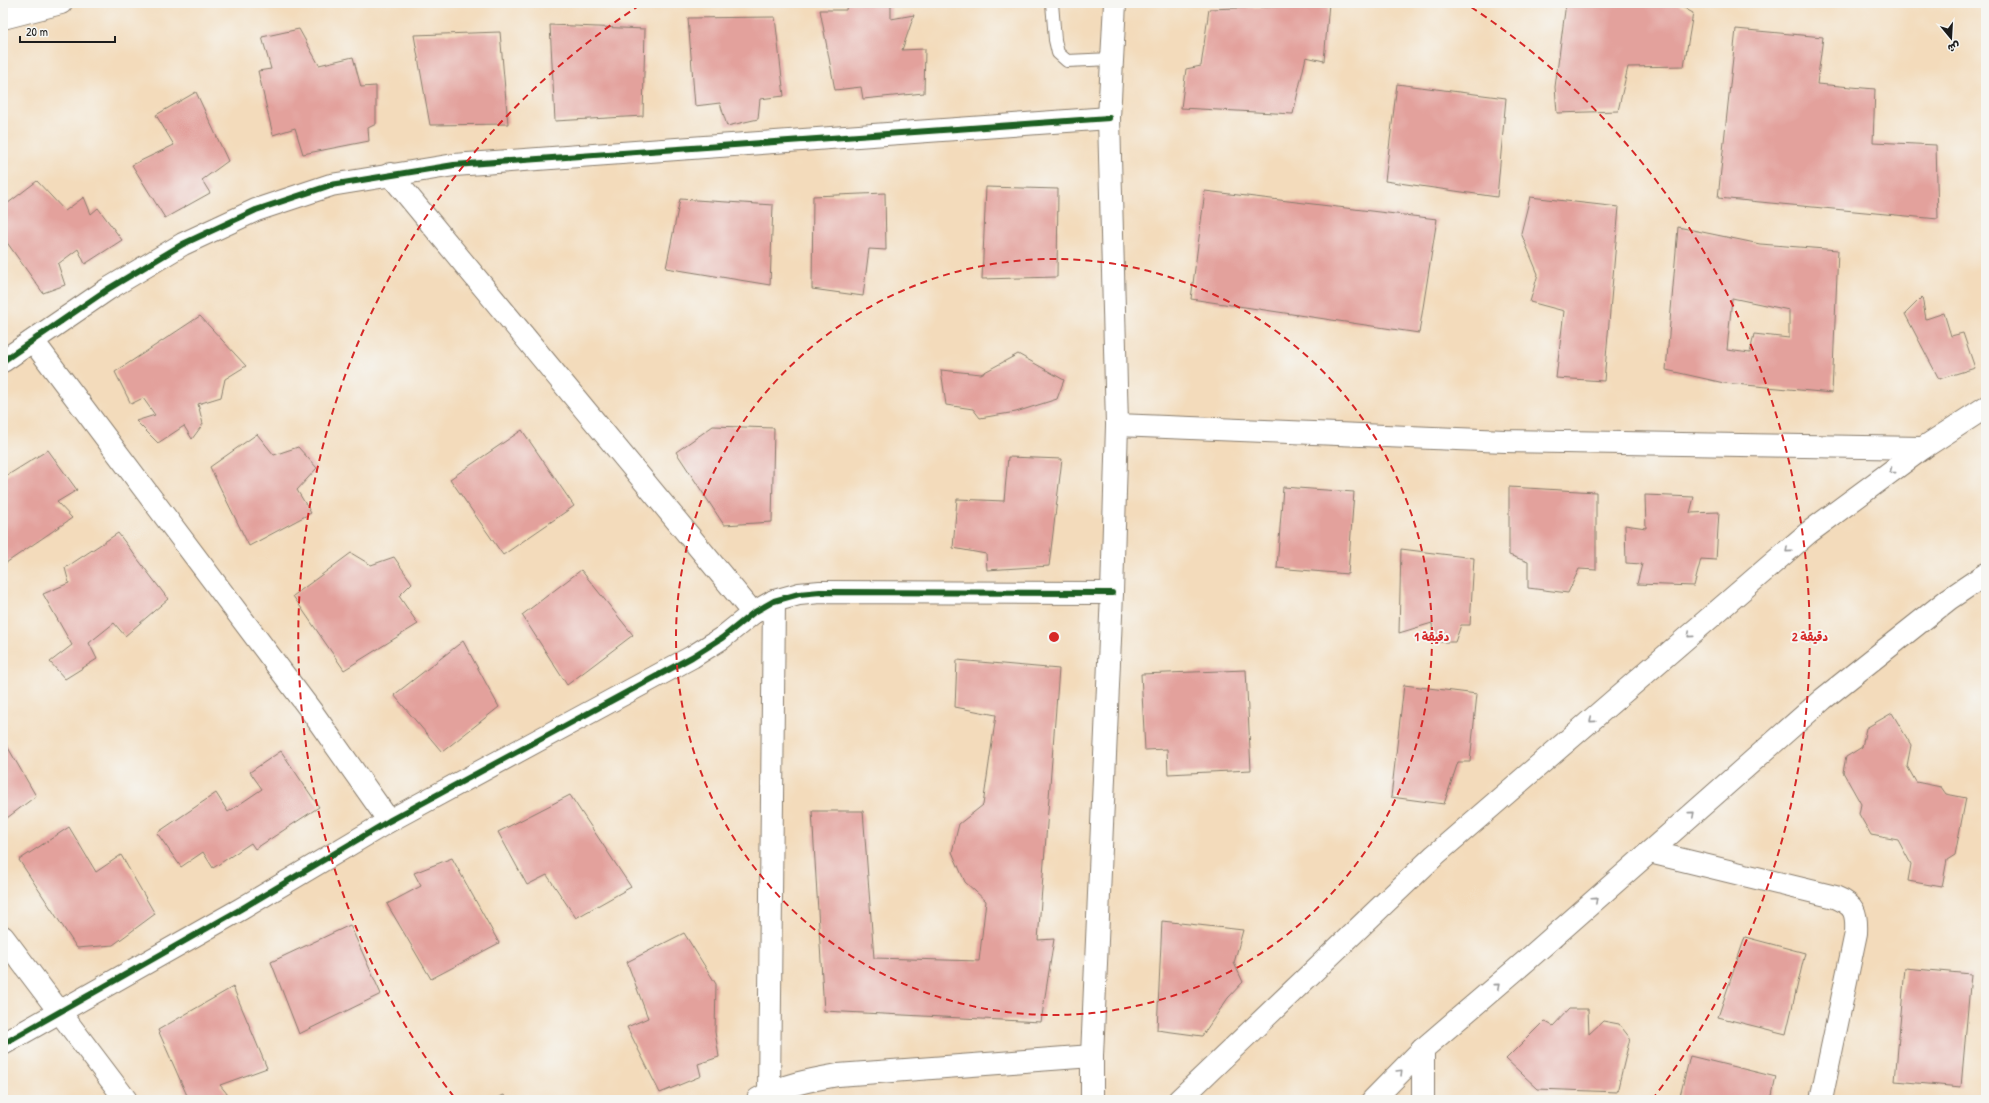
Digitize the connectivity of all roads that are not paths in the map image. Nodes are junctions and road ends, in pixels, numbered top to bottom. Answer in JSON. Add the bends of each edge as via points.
{"nodes":[{"id":1,"x":60,"y":3,"type":"edge"},
{"id":2,"x":1052,"y":3,"type":"edge"},
{"id":3,"x":1115,"y":3,"type":"edge"},
{"id":4,"x":3,"y":18,"type":"edge"},
{"id":5,"x":1112,"y":58,"type":"junction"},
{"id":6,"x":1109,"y":118,"type":"junction"},
{"id":7,"x":390,"y":174,"type":"junction"},
{"id":8,"x":33,"y":341,"type":"junction"},
{"id":9,"x":3,"y":361,"type":"edge"},
{"id":10,"x":1986,"y":407,"type":"edge"},
{"id":11,"x":1117,"y":425,"type":"junction"},
{"id":12,"x":1923,"y":448,"type":"junction"},
{"id":13,"x":1986,"y":574,"type":"edge"},
{"id":14,"x":1112,"y":594,"type":"junction"},
{"id":15,"x":774,"y":601,"type":"junction"},
{"id":16,"x":753,"y":613,"type":"junction"},
{"id":17,"x":390,"y":821,"type":"junction"},
{"id":18,"x":1650,"y":852,"type":"junction"},
{"id":19,"x":3,"y":937,"type":"edge"},
{"id":20,"x":61,"y":1012,"type":"junction"},
{"id":21,"x":3,"y":1044,"type":"edge"},
{"id":22,"x":1423,"y":1049,"type":"junction"},
{"id":23,"x":1092,"y":1056,"type":"junction"},
{"id":24,"x":763,"y":1096,"type":"edge"},
{"id":25,"x":126,"y":1100,"type":"edge"},
{"id":26,"x":1092,"y":1100,"type":"edge"},
{"id":27,"x":1179,"y":1100,"type":"edge"},
{"id":28,"x":1372,"y":1100,"type":"edge"},
{"id":29,"x":1423,"y":1100,"type":"edge"},
{"id":30,"x":1821,"y":1100,"type":"edge"}],
"edges":[{"from":1,"to":4,"type":"street"},
{"from":2,"to":5,"type":"lane","via":[[1058,53],[1067,61]]},
{"from":3,"to":5,"type":"street"},
{"from":5,"to":6,"type":"street"},
{"from":6,"to":7,"type":"street","via":[[454,165]]},
{"from":6,"to":11,"type":"street"},
{"from":7,"to":8,"type":"street","via":[[332,185],[256,210],[183,244],[108,289]]},
{"from":7,"to":16,"type":"street"},
{"from":8,"to":9,"type":"street"},
{"from":8,"to":17,"type":"street","via":[[312,712]]},
{"from":10,"to":12,"type":"street"},
{"from":11,"to":12,"type":"street","via":[[1505,441]]},
{"from":11,"to":14,"type":"street"},
{"from":12,"to":27,"type":"street","one_way":true,"via":[[1808,533],[1435,855]]},
{"from":18,"to":13,"type":"street","one_way":true,"via":[[1823,700],[1949,599]]},
{"from":14,"to":15,"type":"street","via":[[820,592],[799,594]]},
{"from":14,"to":23,"type":"street"},
{"from":15,"to":16,"type":"street"},
{"from":15,"to":24,"type":"street"},
{"from":16,"to":17,"type":"street","via":[[722,638],[692,657]]},
{"from":17,"to":20,"type":"street"},
{"from":22,"to":18,"type":"street","one_way":true},
{"from":18,"to":30,"type":"street","via":[[1835,896],[1853,908],[1857,919],[1856,933]]},
{"from":19,"to":20,"type":"street"},
{"from":20,"to":21,"type":"street"},
{"from":20,"to":25,"type":"street"},
{"from":28,"to":22,"type":"street","one_way":true},
{"from":22,"to":29,"type":"street"},
{"from":23,"to":24,"type":"street","via":[[838,1075],[801,1082]]},
{"from":23,"to":26,"type":"street"}]}
